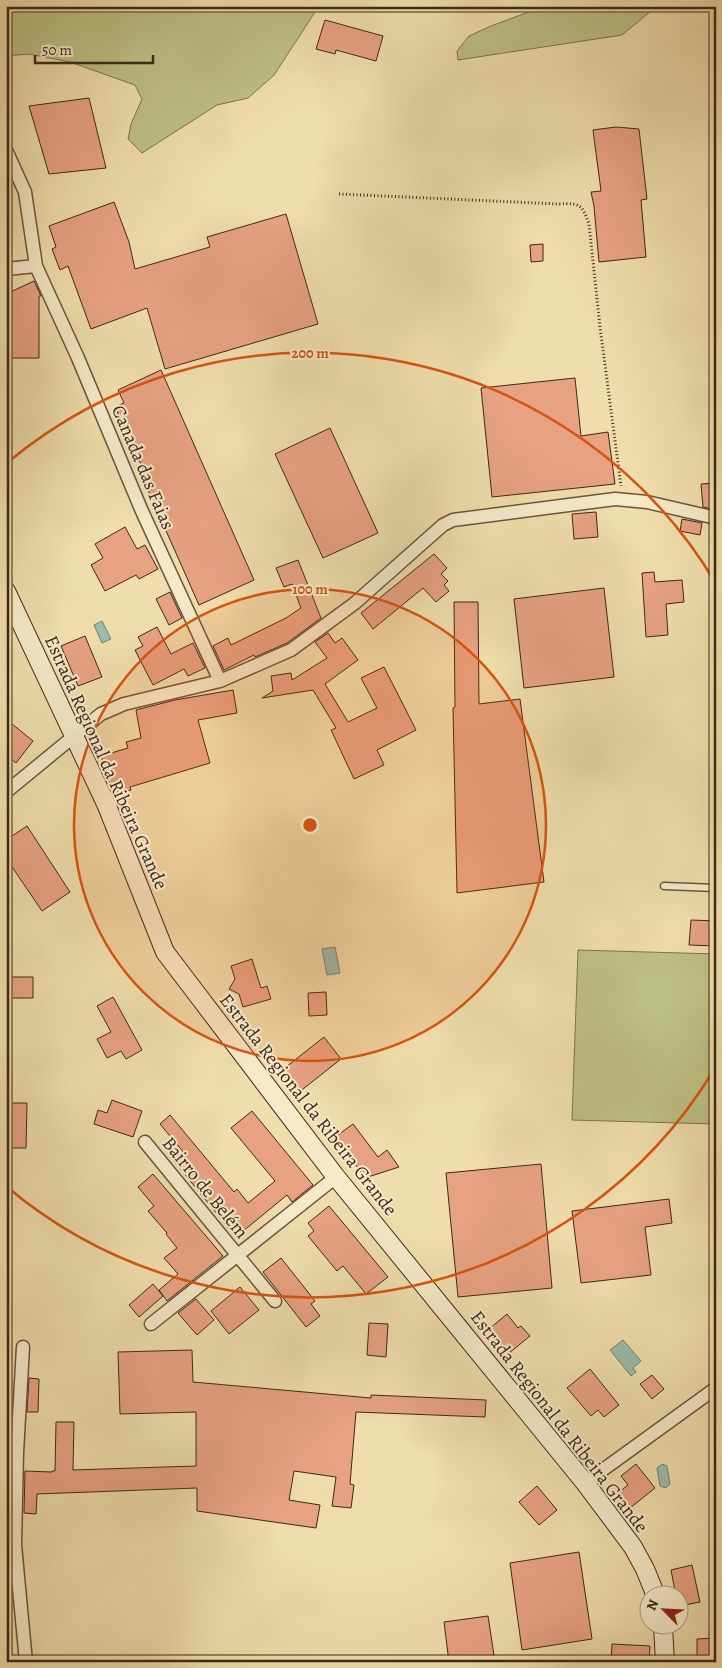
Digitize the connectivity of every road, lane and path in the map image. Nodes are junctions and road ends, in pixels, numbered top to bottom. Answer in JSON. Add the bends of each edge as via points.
{"nodes":[{"id":1,"x":6,"y":150,"type":"edge"},
{"id":2,"x":339,"y":194,"type":"dead end"},
{"id":3,"x":36,"y":266,"type":"junction"},
{"id":4,"x":6,"y":269,"type":"edge"},
{"id":5,"x":623,"y":499,"type":"junction"},
{"id":6,"x":716,"y":518,"type":"edge"},
{"id":7,"x":6,"y":591,"type":"edge"},
{"id":8,"x":220,"y":681,"type":"junction"},
{"id":9,"x":74,"y":737,"type":"junction"},
{"id":10,"x":6,"y":792,"type":"edge"},
{"id":11,"x":664,"y":886,"type":"dead end"},
{"id":12,"x":716,"y":888,"type":"edge"},
{"id":13,"x":145,"y":1142,"type":"dead end"},
{"id":14,"x":336,"y":1177,"type":"junction"},
{"id":15,"x":238,"y":1256,"type":"junction"},
{"id":16,"x":275,"y":1301,"type":"dead end"},
{"id":17,"x":151,"y":1324,"type":"dead end"},
{"id":18,"x":23,"y":1347,"type":"dead end"},
{"id":19,"x":716,"y":1388,"type":"edge"},
{"id":20,"x":586,"y":1484,"type":"junction"},
{"id":21,"x":652,"y":1586,"type":"edge"},
{"id":22,"x":664,"y":1636,"type":"edge"},
{"id":23,"x":26,"y":1662,"type":"edge"},
{"id":24,"x":665,"y":1662,"type":"edge"}],
"edges":[{"from":1,"to":3,"type":"street","name":"Canada das Faias","via":[[25,192]]},
{"from":2,"to":5,"type":"path","via":[[581,206],[589,224]]},
{"from":3,"to":4,"type":"street"},
{"from":3,"to":8,"type":"street","name":"Canada das Faias","via":[[141,509]]},
{"from":5,"to":6,"type":"street"},
{"from":5,"to":8,"type":"street","via":[[453,520],[443,525],[355,603],[291,650]]},
{"from":7,"to":9,"type":"main road","name":"Estrada Regional da Ribeira Grande"},
{"from":8,"to":9,"type":"street","via":[[124,704],[101,714]]},
{"from":9,"to":10,"type":"street"},
{"from":9,"to":14,"type":"main road","name":"Estrada Regional da Ribeira Grande","via":[[107,806],[166,952]]},
{"from":11,"to":12,"type":"lane"},
{"from":13,"to":15,"type":"street","name":"Bairro de Belém"},
{"from":14,"to":15,"type":"street","name":"Bairro de Belém"},
{"from":14,"to":20,"type":"main road","name":"Estrada Regional da Ribeira Grande"},
{"from":15,"to":16,"type":"street","name":"Bairro de Belém"},
{"from":15,"to":17,"type":"street","name":"Bairro de Belém"},
{"from":18,"to":23,"type":"street","via":[[15,1545]]},
{"from":19,"to":20,"type":"street"},
{"from":20,"to":21,"type":"main road","name":"Estrada Regional da Ribeira Grande","via":[[633,1547]]},
{"from":22,"to":24,"type":"main road"}]}
